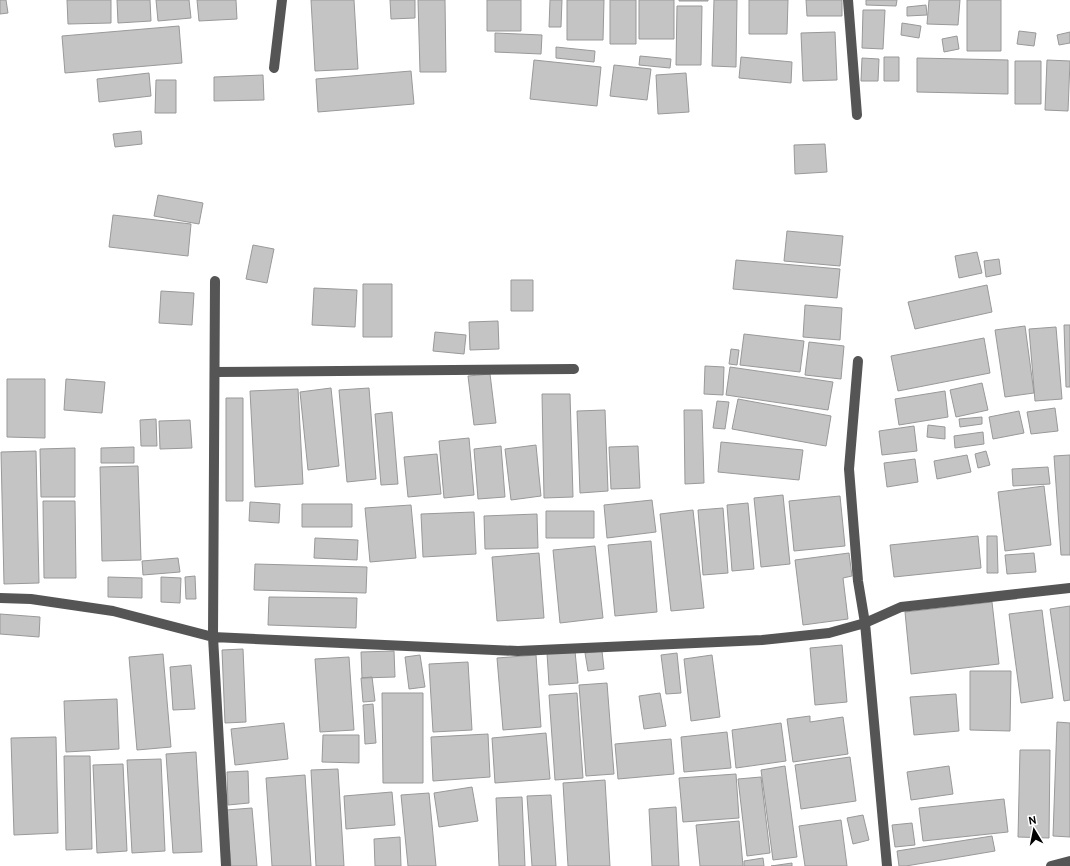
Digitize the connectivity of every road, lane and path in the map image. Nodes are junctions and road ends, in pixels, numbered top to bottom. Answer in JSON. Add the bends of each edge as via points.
{"nodes":[{"id":1,"x":282,"y":0,"type":"edge"},
{"id":2,"x":848,"y":0,"type":"edge"},
{"id":3,"x":274,"y":68,"type":"dead end"},
{"id":4,"x":857,"y":115,"type":"dead end"},
{"id":5,"x":215,"y":281,"type":"dead end"},
{"id":6,"x":858,"y":361,"type":"dead end"},
{"id":7,"x":574,"y":369,"type":"dead end"},
{"id":8,"x":215,"y":372,"type":"junction"},
{"id":9,"x":1070,"y":588,"type":"edge"},
{"id":10,"x":0,"y":598,"type":"edge"},
{"id":11,"x":864,"y":623,"type":"junction"},
{"id":12,"x":213,"y":637,"type":"junction"},
{"id":13,"x":1070,"y":861,"type":"edge"},
{"id":14,"x":226,"y":866,"type":"edge"},
{"id":15,"x":887,"y":866,"type":"edge"},
{"id":16,"x":1050,"y":866,"type":"edge"}],
"edges":[{"from":1,"to":3,"type":"street"},
{"from":2,"to":4,"type":"street"},
{"from":5,"to":8,"type":"street"},
{"from":6,"to":11,"type":"street","via":[[849,469]]},
{"from":7,"to":8,"type":"street"},
{"from":8,"to":12,"type":"street"},
{"from":9,"to":11,"type":"street","via":[[901,608]]},
{"from":10,"to":12,"type":"street","via":[[31,599],[113,611]]},
{"from":11,"to":12,"type":"street","via":[[829,633],[762,640],[518,652]]},
{"from":11,"to":15,"type":"street"},
{"from":12,"to":14,"type":"street"},
{"from":13,"to":16,"type":"street"}]}
